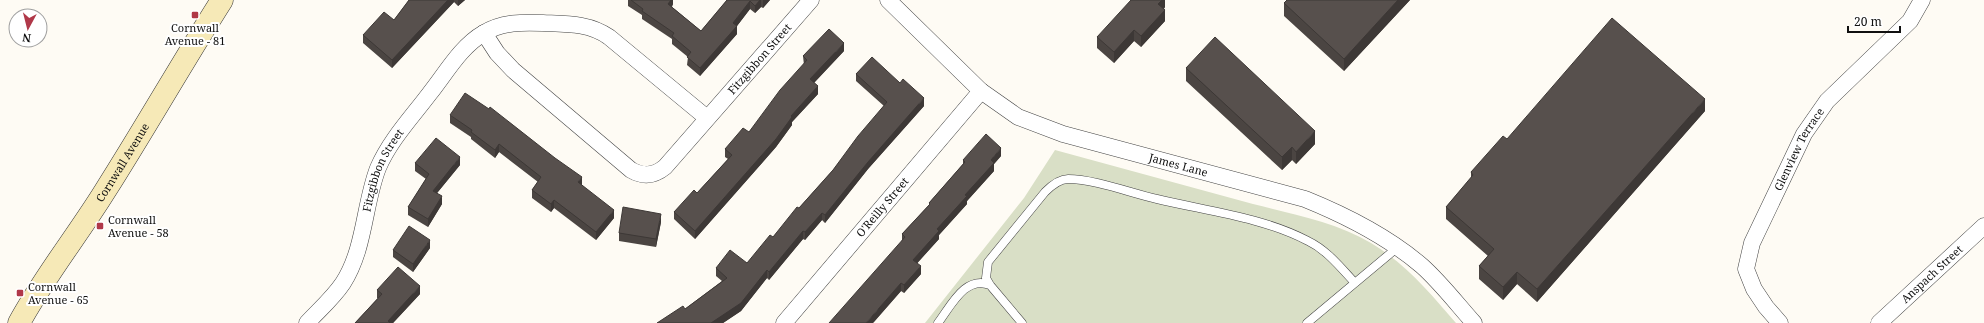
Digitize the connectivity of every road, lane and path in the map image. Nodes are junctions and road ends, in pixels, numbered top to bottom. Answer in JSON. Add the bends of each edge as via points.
{"nodes":[{"id":1,"x":222,"y":0,"type":"edge"},
{"id":2,"x":810,"y":0,"type":"edge"},
{"id":3,"x":888,"y":0,"type":"edge"},
{"id":4,"x":1922,"y":0,"type":"edge"},
{"id":5,"x":484,"y":33,"type":"junction"},
{"id":6,"x":981,"y":91,"type":"junction"},
{"id":7,"x":707,"y":118,"type":"junction"},
{"id":8,"x":1984,"y":226,"type":"edge"},
{"id":9,"x":1398,"y":247,"type":"junction"},
{"id":10,"x":1355,"y":283,"type":"junction"},
{"id":11,"x":990,"y":285,"type":"junction"},
{"id":12,"x":25,"y":321,"type":"edge"},
{"id":13,"x":307,"y":323,"type":"edge"},
{"id":14,"x":784,"y":323,"type":"edge"},
{"id":15,"x":938,"y":323,"type":"edge"},
{"id":16,"x":1022,"y":323,"type":"edge"},
{"id":17,"x":1307,"y":323,"type":"edge"},
{"id":18,"x":1474,"y":323,"type":"edge"},
{"id":19,"x":1780,"y":323,"type":"edge"},
{"id":20,"x":1879,"y":323,"type":"edge"}],
"edges":[{"from":1,"to":12,"type":"main road","name":"Cornwall Avenue","via":[[91,214],[57,260]]},
{"from":2,"to":7,"type":"street","name":"Fitzgibbon Street"},
{"from":3,"to":6,"type":"street","name":"James Lane"},
{"from":4,"to":19,"type":"street","name":"Glenview Terrace","via":[[1910,21],[1826,101],[1804,134],[1752,243],[1746,269],[1754,289]]},
{"from":5,"to":7,"type":"street","name":"Fitzgibbon Street","via":[[503,25],[524,23],[573,24],[594,28],[610,37]]},
{"from":5,"to":7,"type":"street","name":"Fitzgibbon Street","via":[[497,53],[513,70],[636,173],[649,175],[660,171]]},
{"from":5,"to":13,"type":"street","name":"Fitzgibbon Street","via":[[459,55],[385,153],[370,190],[358,247],[349,271],[337,291]]},
{"from":6,"to":9,"type":"street","name":"James Lane","via":[[1004,108],[1033,124],[1305,200],[1342,214]]},
{"from":6,"to":14,"type":"street","name":"O'Reilly Street"},
{"from":8,"to":20,"type":"street","name":"Anspach Street"},
{"from":9,"to":10,"type":"lane"},
{"from":9,"to":18,"type":"street","name":"James Lane","via":[[1423,267]]},
{"from":10,"to":11,"type":"lane","via":[[1323,250],[1291,233],[1224,213],[1066,179],[1054,184],[1045,192],[993,253],[986,270],[986,278]]},
{"from":10,"to":17,"type":"lane"},
{"from":11,"to":15,"type":"lane","via":[[978,282],[965,288]]},
{"from":11,"to":16,"type":"lane"}]}
